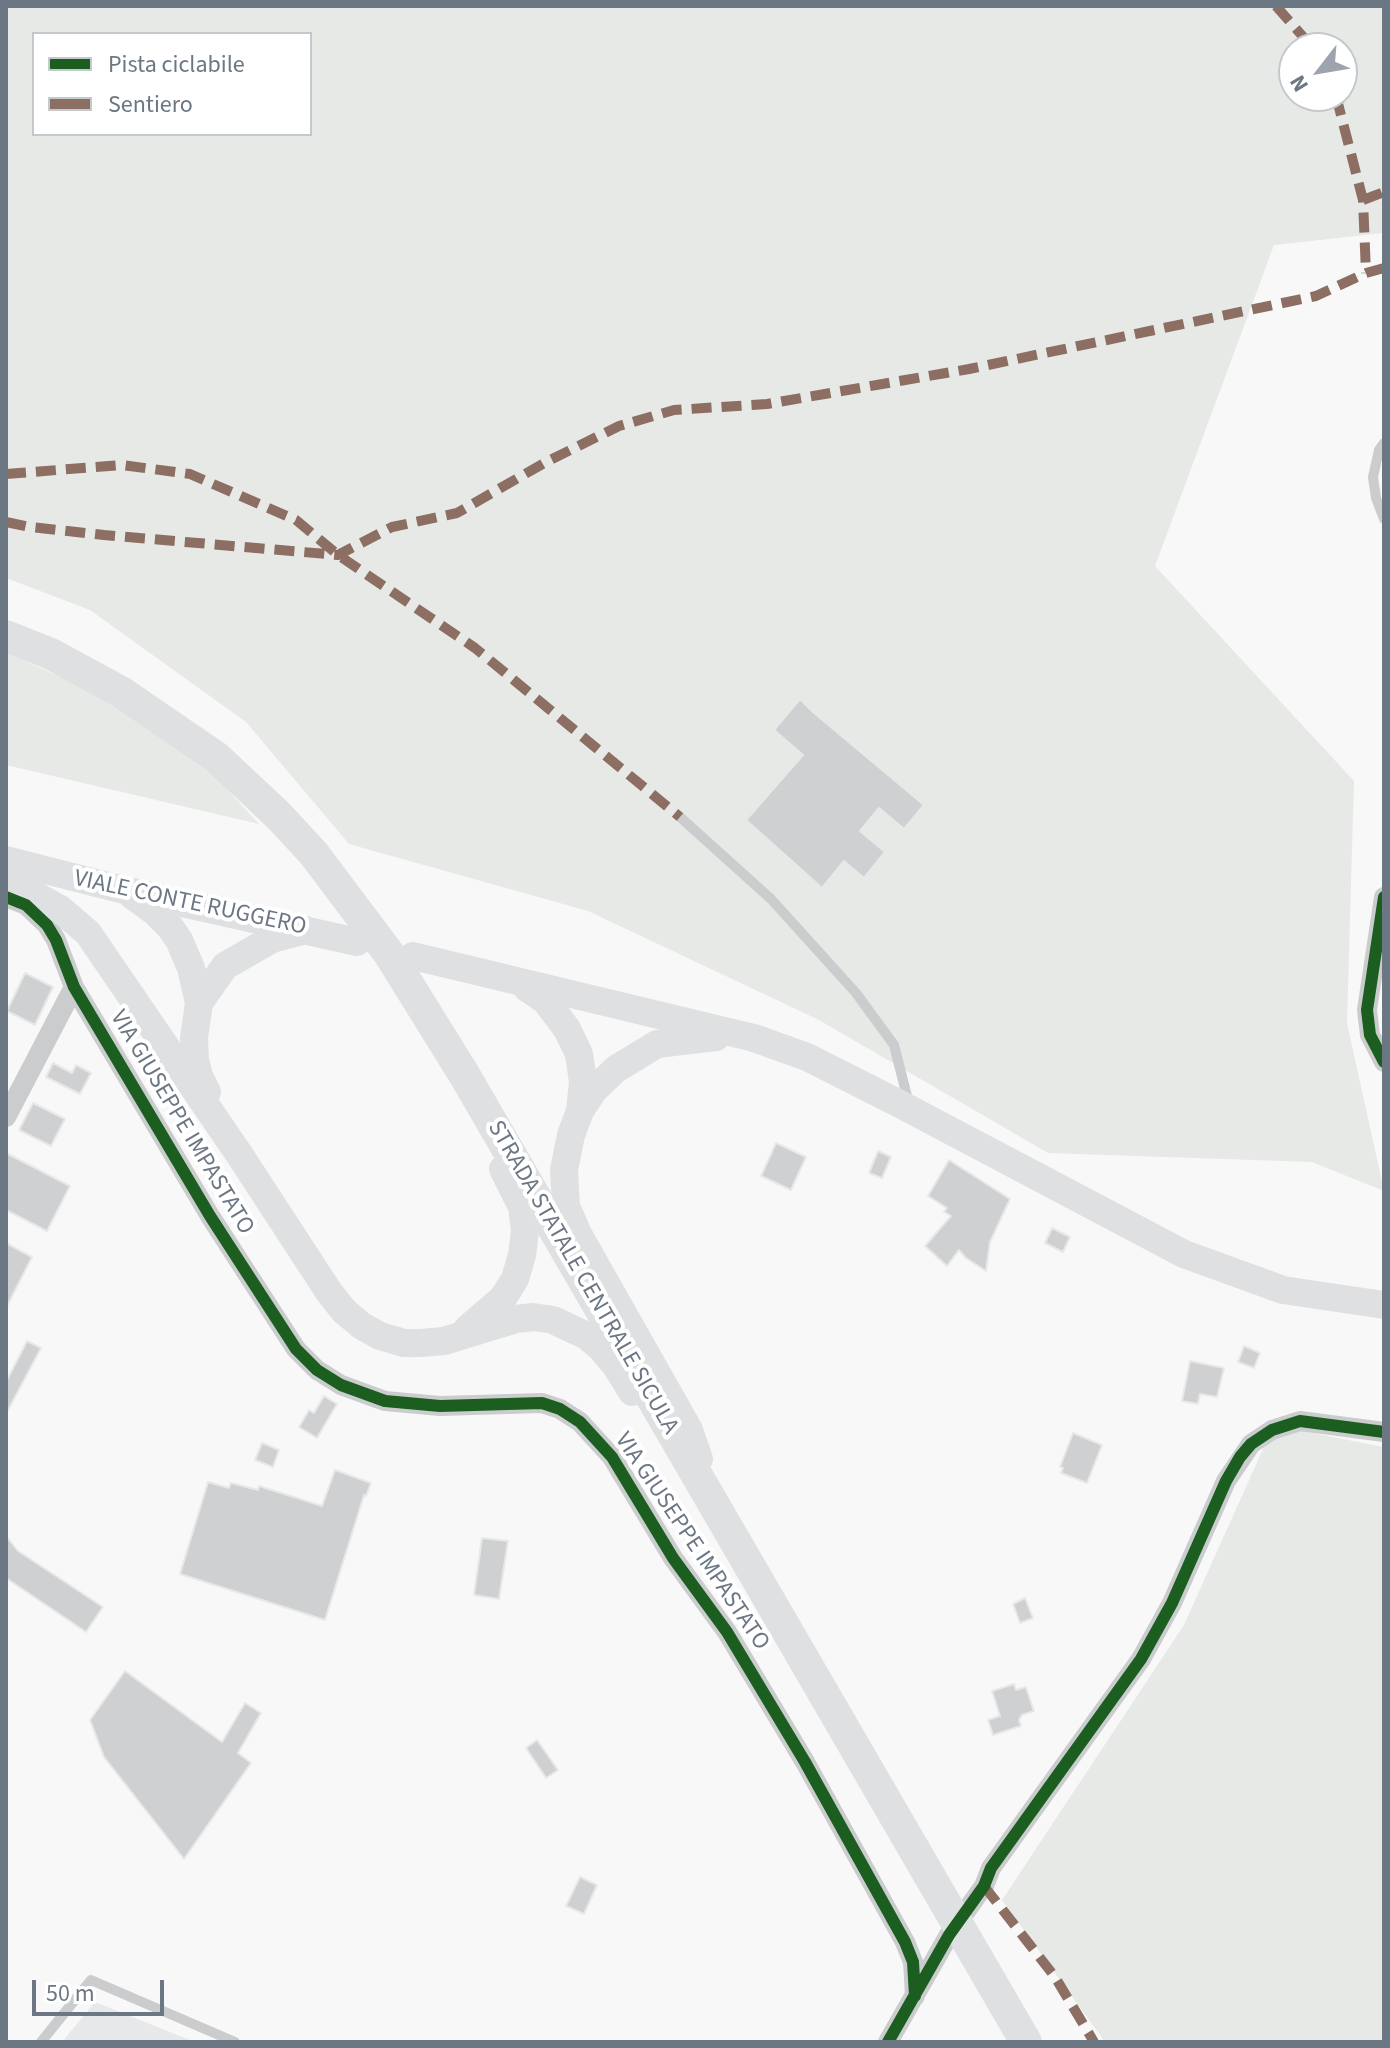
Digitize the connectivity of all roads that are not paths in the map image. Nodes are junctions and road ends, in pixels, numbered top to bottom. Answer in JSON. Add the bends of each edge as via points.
{"nodes":[{"id":1,"x":1384,"y":443,"type":"edge"},
{"id":2,"x":1384,"y":519,"type":"edge"},
{"id":3,"x":6,"y":636,"type":"edge"},
{"id":4,"x":280,"y":817,"type":"junction"},
{"id":5,"x":680,"y":817,"type":"dead end"},
{"id":6,"x":10,"y":867,"type":"edge"},
{"id":7,"x":124,"y":890,"type":"junction"},
{"id":8,"x":6,"y":897,"type":"edge"},
{"id":9,"x":1384,"y":897,"type":"edge"},
{"id":10,"x":308,"y":930,"type":"junction"},
{"id":11,"x":357,"y":942,"type":"dead end"},
{"id":12,"x":413,"y":956,"type":"dead end"},
{"id":13,"x":521,"y":984,"type":"junction"},
{"id":14,"x":74,"y":987,"type":"junction"},
{"id":15,"x":199,"y":1003,"type":"junction"},
{"id":16,"x":754,"y":1038,"type":"junction"},
{"id":17,"x":1384,"y":1062,"type":"edge"},
{"id":18,"x":910,"y":1109,"type":"junction"},
{"id":19,"x":580,"y":1111,"type":"junction"},
{"id":20,"x":6,"y":1117,"type":"edge"},
{"id":21,"x":239,"y":1154,"type":"junction"},
{"id":22,"x":1214,"y":1265,"type":"junction"},
{"id":23,"x":1384,"y":1287,"type":"edge"},
{"id":24,"x":1384,"y":1305,"type":"edge"},
{"id":25,"x":456,"y":1337,"type":"junction"},
{"id":26,"x":1384,"y":1432,"type":"edge"},
{"id":27,"x":719,"y":1512,"type":"junction"},
{"id":28,"x":772,"y":1604,"type":"junction"},
{"id":29,"x":966,"y":1911,"type":"dead end"},
{"id":30,"x":949,"y":1935,"type":"dead end"},
{"id":31,"x":915,"y":1996,"type":"junction"},
{"id":32,"x":41,"y":2042,"type":"edge"},
{"id":33,"x":235,"y":2042,"type":"edge"},
{"id":34,"x":888,"y":2042,"type":"edge"},
{"id":35,"x":1026,"y":2042,"type":"edge"}],
"edges":[{"from":1,"to":2,"type":"lane","via":[[1373,477]]},
{"from":3,"to":4,"type":"main road","name":"STRADA STATALE CENTRALE SICULA","via":[[121,692],[216,757]]},
{"from":4,"to":25,"type":"main road","via":[[405,1003],[522,1207],[525,1231],[515,1279],[503,1298]]},
{"from":4,"to":27,"type":"main road","name":"STRADA STATALE CENTRALE SICULA","via":[[350,900],[416,994]]},
{"from":5,"to":18,"type":"lane","via":[[771,899],[856,993],[894,1045]]},
{"from":6,"to":7,"type":"main road","name":"VIALE CONTE RUGGERO"},
{"from":6,"to":21,"type":"main road","via":[[88,933]]},
{"from":7,"to":10,"type":"main road","name":"VIALE CONTE RUGGERO"},
{"from":7,"to":15,"type":"main road","via":[[170,927],[191,968]]},
{"from":8,"to":14,"type":"street","name":"VIA GIUSEPPE IMPASTATO","via":[[26,905],[47,925]]},
{"from":9,"to":17,"type":"street","via":[[1367,1010],[1370,1035]]},
{"from":10,"to":11,"type":"main road","name":"VIALE CONTE RUGGERO"},
{"from":10,"to":15,"type":"main road","via":[[272,939],[225,966]]},
{"from":12,"to":13,"type":"main road"},
{"from":13,"to":16,"type":"main road"},
{"from":13,"to":19,"type":"main road","via":[[546,1001],[579,1054]]},
{"from":14,"to":20,"type":"street"},
{"from":14,"to":31,"type":"street","name":"VIA GIUSEPPE IMPASTATO","via":[[253,1287],[317,1370],[385,1401],[440,1406],[542,1403],[580,1422],[612,1457],[805,1762],[905,1942],[913,1962]]},
{"from":15,"to":21,"type":"main road","via":[[194,1038],[199,1076]]},
{"from":16,"to":18,"type":"main road","via":[[807,1057]]},
{"from":16,"to":19,"type":"main road","via":[[657,1044],[616,1069]]},
{"from":18,"to":22,"type":"main road"},
{"from":19,"to":27,"type":"main road","via":[[564,1170],[566,1206],[689,1430]]},
{"from":21,"to":25,"type":"main road","via":[[329,1292],[353,1319],[404,1343]]},
{"from":22,"to":23,"type":"main road"},
{"from":22,"to":24,"type":"main road","via":[[1283,1290]]},
{"from":25,"to":28,"type":"main road","via":[[533,1317],[587,1336],[616,1366],[720,1545]]},
{"from":26,"to":29,"type":"street","via":[[1300,1421],[1251,1444],[1226,1481],[1141,1659]]},
{"from":27,"to":28,"type":"main road","name":"STRADA STATALE CENTRALE SICULA"},
{"from":28,"to":35,"type":"main road","name":"STRADA STATALE CENTRALE SICULA"},
{"from":30,"to":31,"type":"street"},
{"from":31,"to":34,"type":"street"},
{"from":32,"to":33,"type":"lane","via":[[91,1980]]}]}
